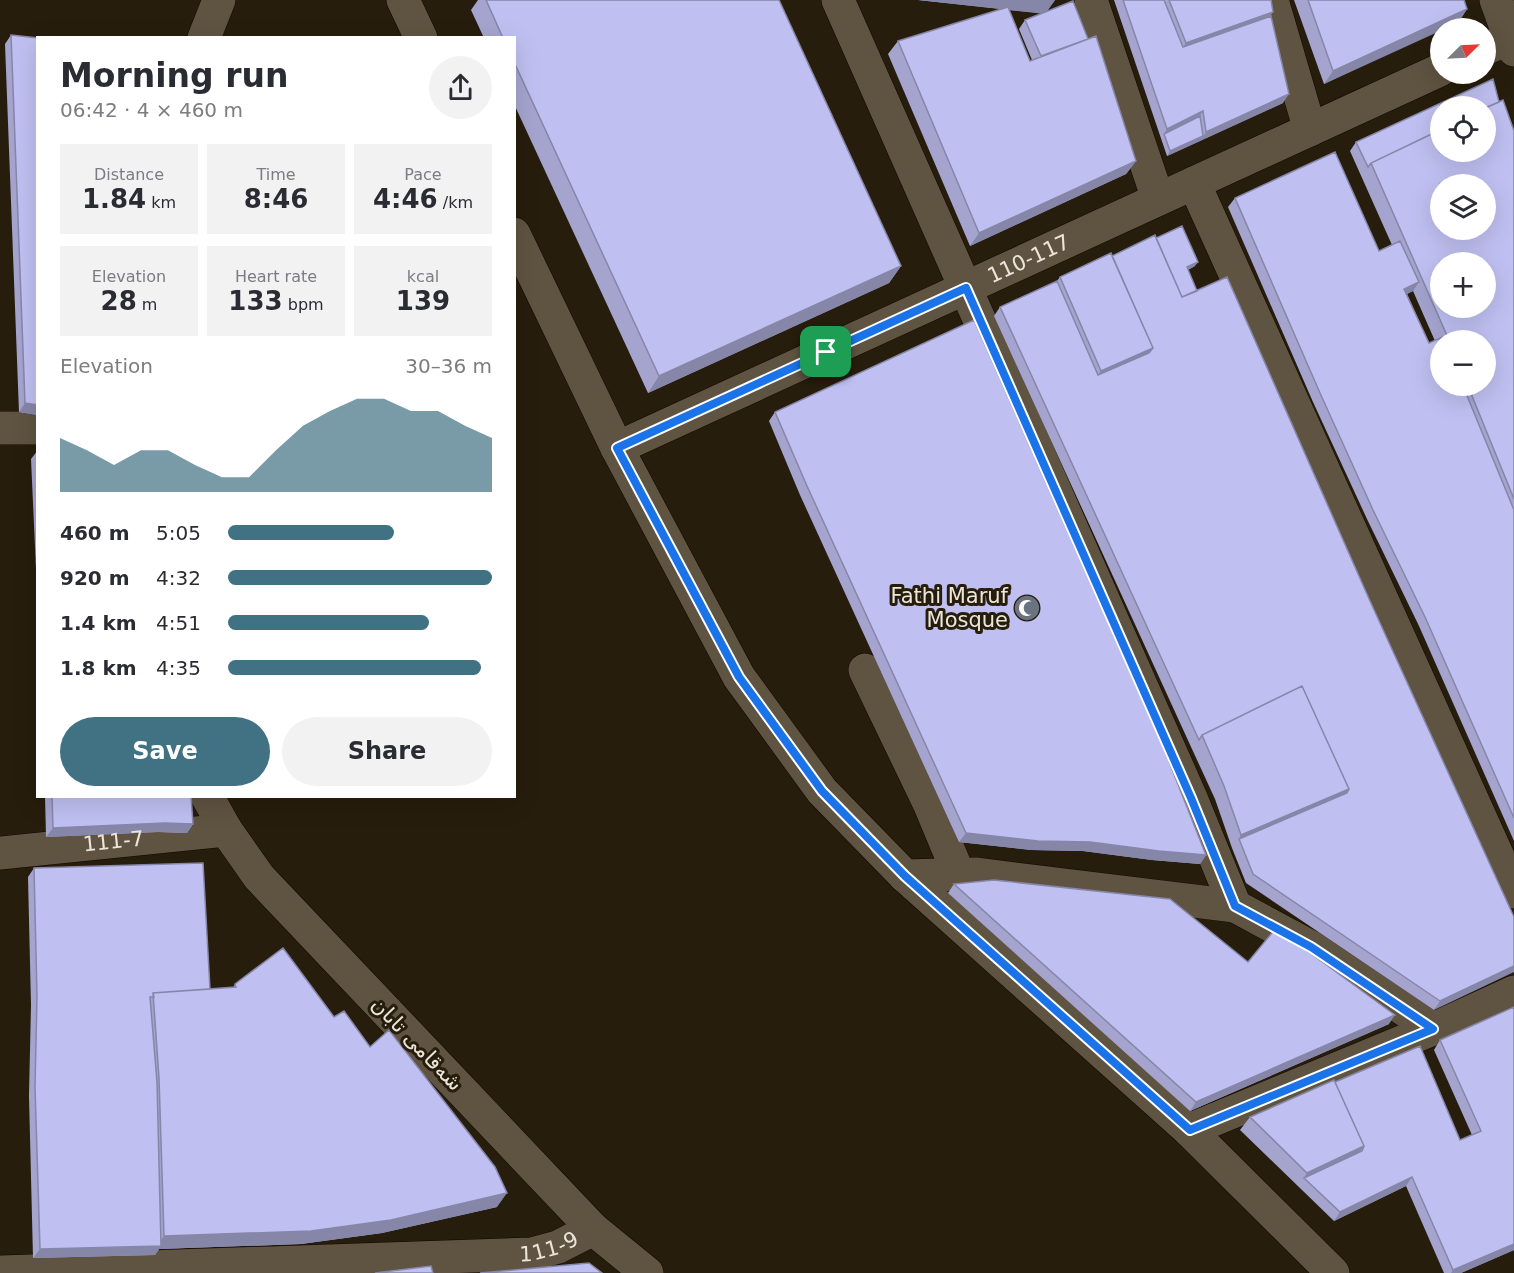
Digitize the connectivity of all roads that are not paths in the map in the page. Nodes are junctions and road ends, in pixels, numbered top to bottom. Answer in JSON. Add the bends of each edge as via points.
{"nodes":[{"id":1,"x":219,"y":0,"type":"edge"},
{"id":2,"x":403,"y":0,"type":"edge"},
{"id":3,"x":838,"y":0,"type":"edge"},
{"id":4,"x":1091,"y":0,"type":"edge"},
{"id":5,"x":1272,"y":0,"type":"edge"},
{"id":6,"x":1496,"y":0,"type":"edge"},
{"id":7,"x":205,"y":36,"type":"edge"},
{"id":8,"x":420,"y":36,"type":"edge"},
{"id":9,"x":1503,"y":46,"type":"edge"},
{"id":10,"x":1430,"y":75,"type":"edge"},
{"id":11,"x":1310,"y":130,"type":"junction"},
{"id":12,"x":1194,"y":183,"type":"junction"},
{"id":13,"x":1158,"y":199,"type":"junction"},
{"id":14,"x":516,"y":238,"type":"edge"},
{"id":15,"x":966,"y":288,"type":"junction"},
{"id":16,"x":0,"y":428,"type":"edge"},
{"id":17,"x":36,"y":428,"type":"edge"},
{"id":18,"x":617,"y":448,"type":"junction"},
{"id":19,"x":865,"y":670,"type":"dead end"},
{"id":20,"x":208,"y":798,"type":"edge"},
{"id":21,"x":226,"y":831,"type":"junction"},
{"id":22,"x":0,"y":853,"type":"edge"},
{"id":23,"x":958,"y":875,"type":"junction"},
{"id":24,"x":905,"y":876,"type":"junction"},
{"id":25,"x":1514,"y":892,"type":"edge"},
{"id":26,"x":1235,"y":906,"type":"junction"},
{"id":27,"x":1514,"y":992,"type":"edge"},
{"id":28,"x":1433,"y":1029,"type":"junction"},
{"id":29,"x":1190,"y":1130,"type":"junction"},
{"id":30,"x":593,"y":1229,"type":"junction"},
{"id":31,"x":0,"y":1272,"type":"edge"},
{"id":32,"x":647,"y":1273,"type":"edge"},
{"id":33,"x":1333,"y":1273,"type":"edge"}],
"edges":[{"from":1,"to":7,"type":"street"},
{"from":2,"to":8,"type":"street"},
{"from":3,"to":15,"type":"street"},
{"from":4,"to":13,"type":"street"},
{"from":5,"to":11,"type":"street"},
{"from":6,"to":9,"type":"street"},
{"from":10,"to":11,"type":"street","name":"110-117"},
{"from":11,"to":12,"type":"street","name":"110-117"},
{"from":12,"to":13,"type":"street","name":"110-117"},
{"from":12,"to":25,"type":"street"},
{"from":13,"to":15,"type":"street","name":"110-117"},
{"from":14,"to":18,"type":"street"},
{"from":15,"to":18,"type":"street","name":"110-117"},
{"from":15,"to":26,"type":"street"},
{"from":16,"to":17,"type":"street"},
{"from":18,"to":24,"type":"street","via":[[739,677],[822,791]]},
{"from":19,"to":23,"type":"street","via":[[929,803]]},
{"from":20,"to":21,"type":"street","name":"شەقامی تابان"},
{"from":21,"to":22,"type":"street","name":"111-7"},
{"from":21,"to":30,"type":"street","name":"شەقامی تابان","via":[[259,877]]},
{"from":23,"to":24,"type":"street"},
{"from":23,"to":26,"type":"street","via":[[1030,880]]},
{"from":24,"to":29,"type":"street"},
{"from":26,"to":28,"type":"street","via":[[1311,947]]},
{"from":27,"to":28,"type":"street"},
{"from":28,"to":29,"type":"street"},
{"from":29,"to":33,"type":"street"},
{"from":30,"to":31,"type":"street","name":"111-9","via":[[558,1247],[532,1254]]},
{"from":30,"to":32,"type":"street","name":"شەقامی تابان"}]}
